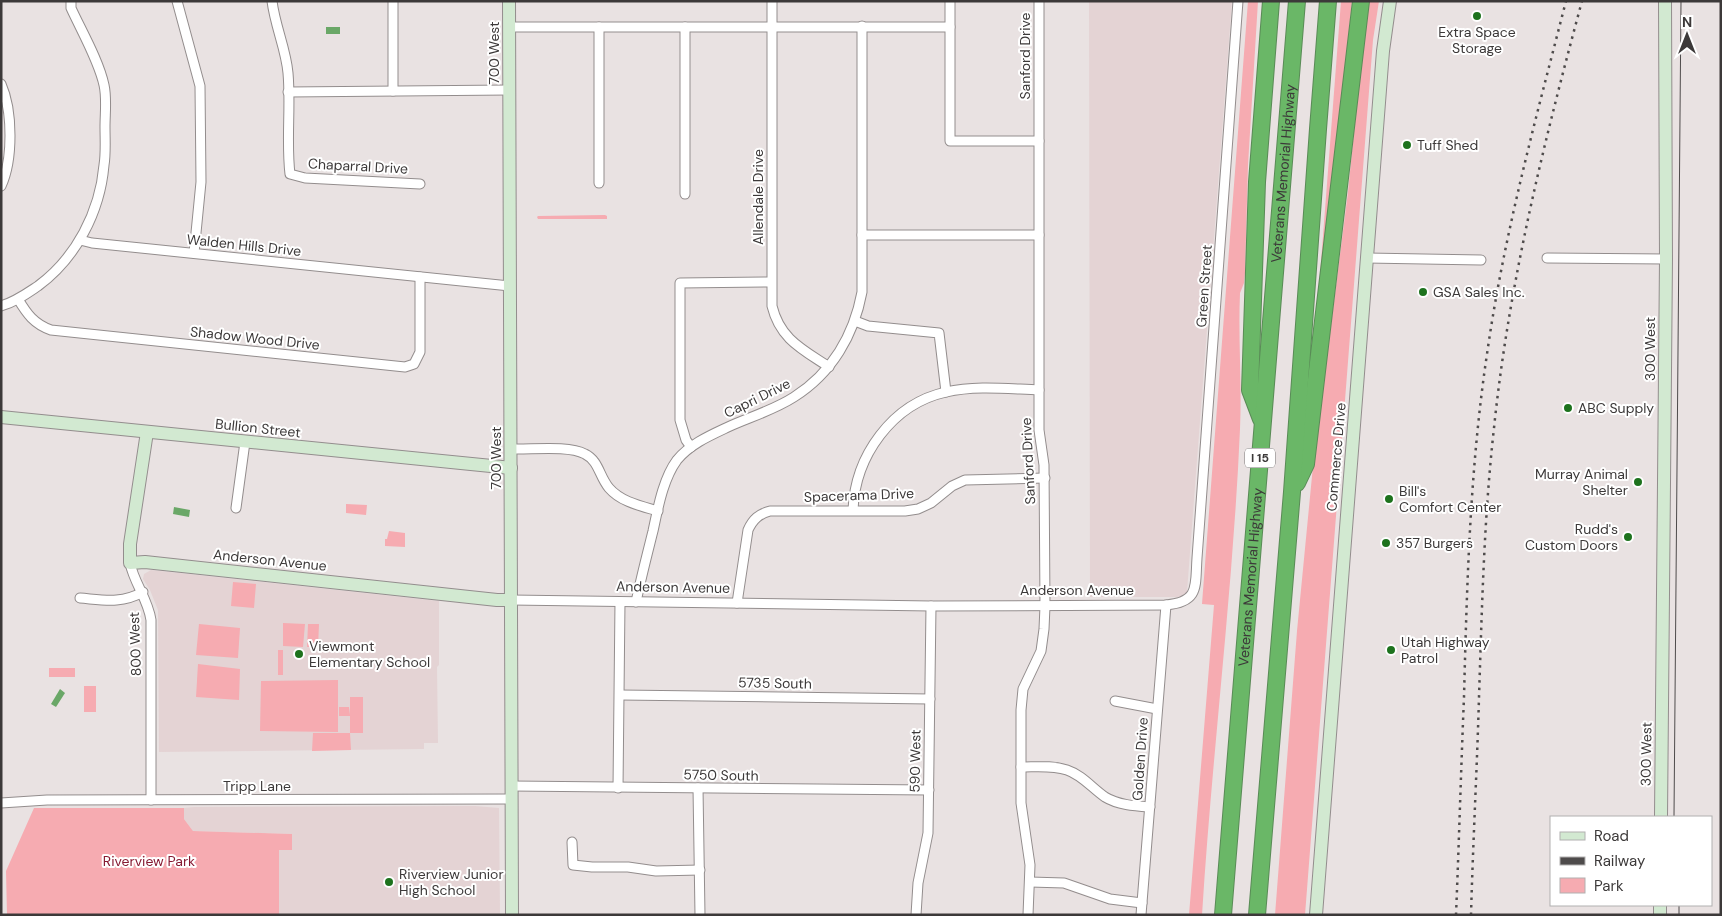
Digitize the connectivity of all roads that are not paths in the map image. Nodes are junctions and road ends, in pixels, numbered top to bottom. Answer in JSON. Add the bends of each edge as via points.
{"nodes":[{"id":1,"x":70,"y":1,"type":"edge"},
{"id":2,"x":177,"y":1,"type":"edge"},
{"id":3,"x":272,"y":1,"type":"edge"},
{"id":4,"x":393,"y":1,"type":"edge"},
{"id":5,"x":509,"y":1,"type":"edge"},
{"id":6,"x":772,"y":1,"type":"edge"},
{"id":7,"x":950,"y":1,"type":"edge"},
{"id":8,"x":1039,"y":1,"type":"edge"},
{"id":9,"x":1238,"y":1,"type":"edge"},
{"id":10,"x":1271,"y":1,"type":"edge"},
{"id":11,"x":1297,"y":1,"type":"edge"},
{"id":12,"x":1328,"y":1,"type":"edge"},
{"id":13,"x":1361,"y":1,"type":"edge"},
{"id":14,"x":1390,"y":1,"type":"edge"},
{"id":15,"x":1665,"y":1,"type":"edge"},
{"id":16,"x":772,"y":26,"type":"junction"},
{"id":17,"x":862,"y":26,"type":"junction"},
{"id":18,"x":510,"y":27,"type":"junction"},
{"id":19,"x":599,"y":27,"type":"junction"},
{"id":20,"x":685,"y":27,"type":"junction"},
{"id":21,"x":950,"y":27,"type":"junction"},
{"id":22,"x":1,"y":84,"type":"edge"},
{"id":23,"x":509,"y":90,"type":"junction"},
{"id":24,"x":393,"y":91,"type":"junction"},
{"id":25,"x":288,"y":92,"type":"junction"},
{"id":26,"x":1039,"y":141,"type":"junction"},
{"id":27,"x":420,"y":184,"type":"dead end"},
{"id":28,"x":599,"y":184,"type":"dead end"},
{"id":29,"x":1,"y":186,"type":"edge"},
{"id":30,"x":685,"y":194,"type":"dead end"},
{"id":31,"x":862,"y":234,"type":"junction"},
{"id":32,"x":1039,"y":235,"type":"junction"},
{"id":33,"x":80,"y":240,"type":"junction"},
{"id":34,"x":194,"y":253,"type":"junction"},
{"id":35,"x":1367,"y":258,"type":"junction"},
{"id":36,"x":1546,"y":258,"type":"dead end"},
{"id":37,"x":1666,"y":259,"type":"junction"},
{"id":38,"x":1481,"y":260,"type":"dead end"},
{"id":39,"x":420,"y":277,"type":"junction"},
{"id":40,"x":771,"y":282,"type":"junction"},
{"id":41,"x":510,"y":286,"type":"junction"},
{"id":42,"x":18,"y":299,"type":"junction"},
{"id":43,"x":1,"y":306,"type":"edge"},
{"id":44,"x":855,"y":322,"type":"junction"},
{"id":45,"x":829,"y":367,"type":"junction"},
{"id":46,"x":1039,"y":390,"type":"junction"},
{"id":47,"x":946,"y":392,"type":"junction"},
{"id":48,"x":1,"y":417,"type":"edge"},
{"id":49,"x":1262,"y":424,"type":"junction"},
{"id":50,"x":146,"y":432,"type":"junction"},
{"id":51,"x":245,"y":442,"type":"junction"},
{"id":52,"x":692,"y":447,"type":"junction"},
{"id":53,"x":511,"y":450,"type":"junction"},
{"id":54,"x":511,"y":468,"type":"junction"},
{"id":55,"x":1045,"y":478,"type":"junction"},
{"id":56,"x":1292,"y":492,"type":"junction"},
{"id":57,"x":236,"y":508,"type":"dead end"},
{"id":58,"x":853,"y":510,"type":"junction"},
{"id":59,"x":658,"y":511,"type":"junction"},
{"id":60,"x":130,"y":563,"type":"junction"},
{"id":61,"x":1196,"y":573,"type":"joint"},
{"id":62,"x":143,"y":592,"type":"junction"},
{"id":63,"x":80,"y":598,"type":"dead end"},
{"id":64,"x":511,"y":600,"type":"junction"},
{"id":65,"x":620,"y":602,"type":"junction"},
{"id":66,"x":636,"y":602,"type":"junction"},
{"id":67,"x":737,"y":603,"type":"junction"},
{"id":68,"x":1166,"y":605,"type":"junction"},
{"id":69,"x":931,"y":606,"type":"junction"},
{"id":70,"x":1045,"y":606,"type":"junction"},
{"id":71,"x":620,"y":695,"type":"junction"},
{"id":72,"x":930,"y":699,"type":"junction"},
{"id":73,"x":1115,"y":701,"type":"dead end"},
{"id":74,"x":1157,"y":709,"type":"junction"},
{"id":75,"x":1021,"y":767,"type":"junction"},
{"id":76,"x":618,"y":788,"type":"junction"},
{"id":77,"x":698,"y":788,"type":"junction"},
{"id":78,"x":929,"y":790,"type":"junction"},
{"id":79,"x":512,"y":793,"type":"junction"},
{"id":80,"x":151,"y":800,"type":"junction"},
{"id":81,"x":1,"y":804,"type":"edge"},
{"id":82,"x":1150,"y":807,"type":"junction"},
{"id":83,"x":1661,"y":816,"type":"edge"},
{"id":84,"x":572,"y":842,"type":"dead end"},
{"id":85,"x":700,"y":870,"type":"junction"},
{"id":86,"x":1030,"y":882,"type":"junction"},
{"id":87,"x":1142,"y":903,"type":"junction"},
{"id":88,"x":512,"y":915,"type":"edge"},
{"id":89,"x":700,"y":915,"type":"edge"},
{"id":90,"x":916,"y":915,"type":"edge"},
{"id":91,"x":1028,"y":915,"type":"edge"},
{"id":92,"x":1142,"y":915,"type":"edge"},
{"id":93,"x":1223,"y":915,"type":"edge"},
{"id":94,"x":1257,"y":915,"type":"edge"},
{"id":95,"x":1316,"y":915,"type":"edge"}],
"edges":[{"from":1,"to":33,"type":"street","via":[[99,69],[105,94],[104,166],[98,198]]},
{"from":2,"to":34,"type":"street","via":[[200,86],[201,182]]},
{"from":3,"to":25,"type":"street","name":"Chaparral Drive","via":[[286,62]]},
{"from":4,"to":24,"type":"street"},
{"from":5,"to":18,"type":"street","name":"700 West"},
{"from":6,"to":16,"type":"street","name":"Allendale Drive"},
{"from":7,"to":21,"type":"street"},
{"from":8,"to":26,"type":"street","name":"Sanford Drive"},
{"from":9,"to":61,"type":"street","name":"Green Street"},
{"from":10,"to":49,"type":"highway","via":[[1257,182],[1250,390]]},
{"from":11,"to":49,"type":"highway","name":"Veterans Memorial Highway","number":"I 15"},
{"from":12,"to":56,"type":"highway","number":"I 15"},
{"from":13,"to":56,"type":"highway","via":[[1306,464]]},
{"from":14,"to":35,"type":"street","name":"Commerce Drive","via":[[1383,51]]},
{"from":15,"to":37,"type":"street","name":"300 West"},
{"from":16,"to":17,"type":"street"},
{"from":16,"to":20,"type":"street"},
{"from":16,"to":40,"type":"street","name":"Allendale Drive"},
{"from":17,"to":21,"type":"street"},
{"from":17,"to":31,"type":"street","name":"Capri Drive"},
{"from":18,"to":19,"type":"street"},
{"from":18,"to":23,"type":"street","name":"700 West"},
{"from":19,"to":20,"type":"street"},
{"from":19,"to":28,"type":"street"},
{"from":20,"to":30,"type":"street"},
{"from":21,"to":26,"type":"street","via":[[950,141]]},
{"from":22,"to":29,"type":"street","via":[[8,108],[9,156]]},
{"from":23,"to":24,"type":"street"},
{"from":23,"to":41,"type":"street","name":"700 West"},
{"from":24,"to":25,"type":"street"},
{"from":25,"to":27,"type":"street","name":"Chaparral Drive","via":[[290,174],[305,178]]},
{"from":26,"to":32,"type":"street","name":"Sanford Drive"},
{"from":31,"to":32,"type":"street"},
{"from":31,"to":44,"type":"street","name":"Capri Drive","via":[[862,292]]},
{"from":32,"to":46,"type":"street","name":"Sanford Drive"},
{"from":33,"to":34,"type":"street","name":"Walden Hills Drive"},
{"from":33,"to":42,"type":"street","via":[[48,278]]},
{"from":34,"to":39,"type":"street","name":"Walden Hills Drive"},
{"from":35,"to":38,"type":"street"},
{"from":35,"to":95,"type":"street","name":"Commerce Drive"},
{"from":36,"to":37,"type":"street"},
{"from":37,"to":83,"type":"street","name":"300 West"},
{"from":39,"to":41,"type":"street","name":"Walden Hills Drive"},
{"from":39,"to":42,"type":"street","name":"Shadow Wood Drive","via":[[420,352],[414,364],[405,367],[51,330],[32,319]]},
{"from":40,"to":45,"type":"street","name":"Allendale Drive","via":[[772,306],[780,327],[799,346]]},
{"from":40,"to":52,"type":"street","via":[[680,283],[680,420],[686,440]]},
{"from":41,"to":53,"type":"street","name":"700 West"},
{"from":42,"to":43,"type":"street"},
{"from":44,"to":45,"type":"street","name":"Capri Drive"},
{"from":44,"to":47,"type":"street","via":[[939,333]]},
{"from":45,"to":52,"type":"street","name":"Capri Drive","via":[[793,398],[713,434]]},
{"from":46,"to":47,"type":"street"},
{"from":46,"to":55,"type":"street","name":"Sanford Drive","via":[[1039,436]]},
{"from":47,"to":58,"type":"street","via":[[918,403],[880,434],[859,472]]},
{"from":48,"to":50,"type":"street","name":"Bullion Street"},
{"from":49,"to":93,"type":"highway","name":"Veterans Memorial Highway","number":"I 15"},
{"from":50,"to":51,"type":"street","name":"Bullion Street"},
{"from":50,"to":60,"type":"street","name":"800 West"},
{"from":51,"to":54,"type":"street","name":"Bullion Street"},
{"from":51,"to":57,"type":"street"},
{"from":52,"to":59,"type":"street","name":"Capri Drive","via":[[678,459],[669,475]]},
{"from":53,"to":54,"type":"street","name":"700 West"},
{"from":53,"to":59,"type":"street","via":[[568,449],[585,454],[596,462],[603,480],[617,496]]},
{"from":54,"to":64,"type":"street","name":"700 West"},
{"from":55,"to":58,"type":"street","name":"Spacerama Drive","via":[[965,480],[918,509]]},
{"from":55,"to":70,"type":"street","name":"Sanford Drive"},
{"from":56,"to":94,"type":"highway","number":"I 15"},
{"from":58,"to":67,"type":"street","name":"Spacerama Drive","via":[[770,511],[761,514],[748,530]]},
{"from":59,"to":66,"type":"street","name":"Capri Drive"},
{"from":60,"to":62,"type":"street","name":"800 West"},
{"from":60,"to":64,"type":"street","name":"Anderson Avenue"},
{"from":61,"to":68,"type":"street","name":"Anderson Avenue","via":[[1190,598]]},
{"from":62,"to":63,"type":"street","via":[[126,600]]},
{"from":62,"to":80,"type":"street","name":"800 West","via":[[151,620]]},
{"from":64,"to":65,"type":"street","name":"Anderson Avenue"},
{"from":64,"to":79,"type":"street","name":"700 West"},
{"from":65,"to":66,"type":"street","name":"Anderson Avenue"},
{"from":65,"to":71,"type":"street"},
{"from":66,"to":67,"type":"street","name":"Anderson Avenue"},
{"from":67,"to":69,"type":"street","name":"Anderson Avenue"},
{"from":68,"to":70,"type":"street","name":"Anderson Avenue"},
{"from":68,"to":74,"type":"street","name":"Golden Drive"},
{"from":69,"to":70,"type":"street","name":"Anderson Avenue"},
{"from":69,"to":72,"type":"street","name":"590 West"},
{"from":70,"to":75,"type":"street","name":"Sanford Drive","via":[[1041,651],[1021,700]]},
{"from":71,"to":72,"type":"street","name":"5735 South"},
{"from":71,"to":76,"type":"street"},
{"from":72,"to":78,"type":"street","name":"590 West"},
{"from":73,"to":74,"type":"street"},
{"from":74,"to":82,"type":"street","name":"Golden Drive"},
{"from":75,"to":82,"type":"street","via":[[1069,771],[1110,800]]},
{"from":75,"to":86,"type":"street","name":"Sanford Drive","via":[[1021,809],[1029,852]]},
{"from":76,"to":77,"type":"street","name":"5750 South"},
{"from":76,"to":79,"type":"street","name":"5750 South"},
{"from":77,"to":78,"type":"street","name":"5750 South"},
{"from":77,"to":85,"type":"street"},
{"from":78,"to":90,"type":"street","name":"590 West","via":[[928,833],[918,883]]},
{"from":79,"to":80,"type":"street","name":"Tripp Lane"},
{"from":79,"to":88,"type":"street","name":"700 West"},
{"from":80,"to":81,"type":"street","name":"Tripp Lane","via":[[47,800]]},
{"from":82,"to":87,"type":"street","name":"Golden Drive"},
{"from":84,"to":85,"type":"street","via":[[573,865],[656,871]]},
{"from":85,"to":89,"type":"street"},
{"from":86,"to":87,"type":"street","via":[[1064,883],[1110,899]]},
{"from":86,"to":91,"type":"street","name":"Sanford Drive"},
{"from":87,"to":92,"type":"street","name":"Golden Drive"}]}
